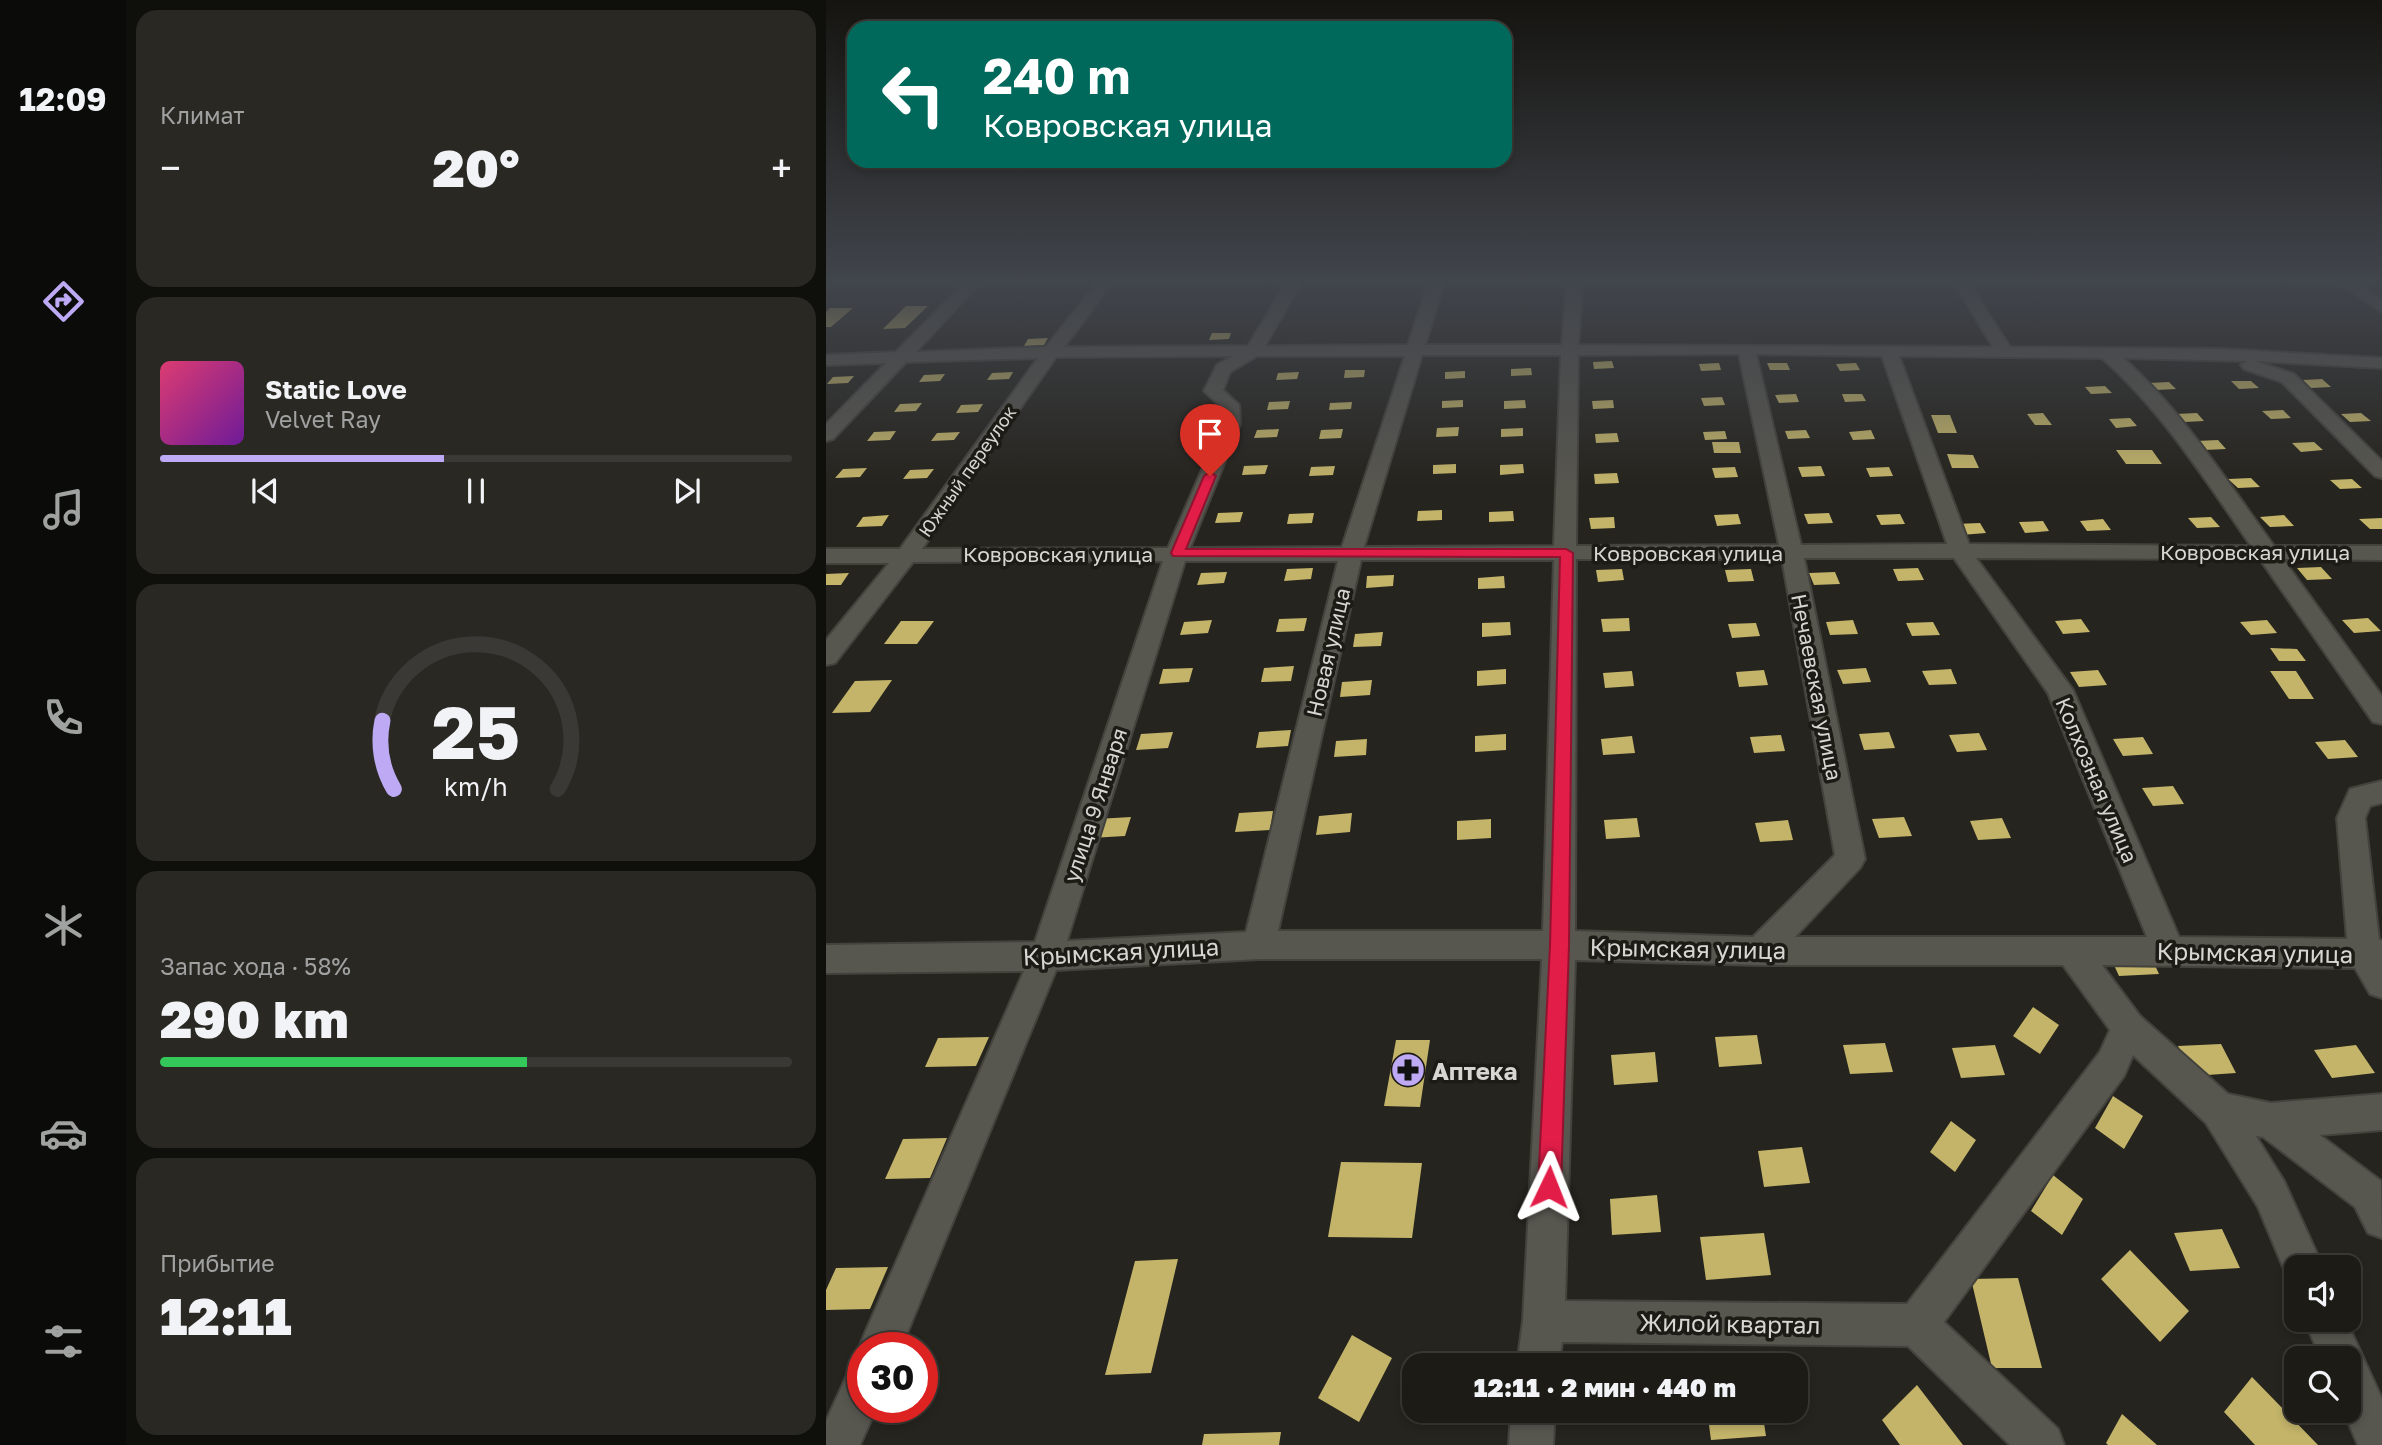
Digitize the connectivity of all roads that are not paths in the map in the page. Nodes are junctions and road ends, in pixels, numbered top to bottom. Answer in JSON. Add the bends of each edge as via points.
{"nodes":[{"id":1,"x":908,"y":350,"type":"edge"},
{"id":2,"x":1496,"y":350,"type":"edge"},
{"id":3,"x":1569,"y":350,"type":"edge"},
{"id":4,"x":1746,"y":350,"type":"edge"},
{"id":5,"x":1814,"y":350,"type":"edge"},
{"id":6,"x":1254,"y":351,"type":"junction"},
{"id":7,"x":1051,"y":352,"type":"junction"},
{"id":8,"x":1416,"y":352,"type":"junction"},
{"id":9,"x":1889,"y":352,"type":"junction"},
{"id":10,"x":2006,"y":352,"type":"joint"},
{"id":11,"x":2108,"y":354,"type":"junction"},
{"id":12,"x":2220,"y":354,"type":"junction"},
{"id":13,"x":901,"y":358,"type":"junction"},
{"id":14,"x":826,"y":360,"type":"edge"},
{"id":15,"x":2382,"y":363,"type":"edge"},
{"id":16,"x":826,"y":435,"type":"edge"},
{"id":17,"x":2382,"y":472,"type":"edge"},
{"id":18,"x":1960,"y":551,"type":"junction"},
{"id":19,"x":2266,"y":552,"type":"junction"},
{"id":20,"x":1177,"y":553,"type":"junction"},
{"id":21,"x":1566,"y":553,"type":"junction"},
{"id":22,"x":1792,"y":553,"type":"junction"},
{"id":23,"x":2382,"y":553,"type":"edge"},
{"id":24,"x":1350,"y":554,"type":"junction"},
{"id":25,"x":907,"y":555,"type":"junction"},
{"id":26,"x":826,"y":556,"type":"edge"},
{"id":27,"x":826,"y":657,"type":"edge"},
{"id":28,"x":2382,"y":715,"type":"edge"},
{"id":29,"x":2382,"y":792,"type":"edge"},
{"id":30,"x":1259,"y":945,"type":"junction"},
{"id":31,"x":1559,"y":945,"type":"junction"},
{"id":32,"x":2071,"y":950,"type":"junction"},
{"id":33,"x":1760,"y":951,"type":"junction"},
{"id":34,"x":2169,"y":951,"type":"junction"},
{"id":35,"x":2373,"y":954,"type":"edge"},
{"id":36,"x":1046,"y":956,"type":"junction"},
{"id":37,"x":826,"y":959,"type":"edge"},
{"id":38,"x":2382,"y":983,"type":"edge"},
{"id":39,"x":2128,"y":1027,"type":"junction"},
{"id":40,"x":2219,"y":1110,"type":"junction"},
{"id":41,"x":2382,"y":1112,"type":"edge"},
{"id":42,"x":2271,"y":1121,"type":"junction"},
{"id":43,"x":2382,"y":1219,"type":"edge"},
{"id":44,"x":2298,"y":1255,"type":"edge"},
{"id":45,"x":1544,"y":1321,"type":"junction"},
{"id":46,"x":1917,"y":1325,"type":"junction"},
{"id":47,"x":887,"y":1332,"type":"edge"},
{"id":48,"x":1540,"y":1353,"type":"edge"},
{"id":49,"x":2361,"y":1402,"type":"edge"},
{"id":50,"x":848,"y":1423,"type":"edge"},
{"id":51,"x":1532,"y":1423,"type":"edge"},
{"id":52,"x":838,"y":1445,"type":"edge"},
{"id":53,"x":1531,"y":1445,"type":"edge"},
{"id":54,"x":2042,"y":1445,"type":"edge"},
{"id":55,"x":2380,"y":1445,"type":"edge"}],
"edges":[{"from":1,"to":13,"type":"street"},
{"from":2,"to":8,"type":"street"},
{"from":3,"to":21,"type":"street"},
{"from":4,"to":22,"type":"street","name":"Нечаевская улица"},
{"from":5,"to":9,"type":"street"},
{"from":6,"to":7,"type":"street"},
{"from":6,"to":8,"type":"street"},
{"from":6,"to":20,"type":"street","name":"улица 9 Января","via":[[1223,369],[1213,391],[1230,405],[1231,424]]},
{"from":7,"to":13,"type":"street"},
{"from":7,"to":25,"type":"street","name":"Южный переулок"},
{"from":8,"to":24,"type":"street","name":"Новая улица"},
{"from":9,"to":10,"type":"street"},
{"from":9,"to":18,"type":"street","name":"Колхозная улица"},
{"from":10,"to":11,"type":"street"},
{"from":11,"to":12,"type":"street"},
{"from":11,"to":19,"type":"street","via":[[2132,375],[2198,455]]},
{"from":12,"to":15,"type":"street"},
{"from":12,"to":17,"type":"street","via":[[2288,378]]},
{"from":13,"to":14,"type":"street"},
{"from":13,"to":16,"type":"street"},
{"from":18,"to":19,"type":"street","name":"Ковровская улица"},
{"from":18,"to":22,"type":"street","name":"Ковровская улица"},
{"from":18,"to":34,"type":"street","name":"Колхозная улица","via":[[2060,690]]},
{"from":19,"to":23,"type":"street","name":"Ковровская улица"},
{"from":19,"to":28,"type":"street"},
{"from":20,"to":24,"type":"street","name":"Ковровская улица"},
{"from":20,"to":25,"type":"street","name":"Ковровская улица"},
{"from":20,"to":36,"type":"street","name":"улица 9 Января"},
{"from":21,"to":22,"type":"street","name":"Ковровская улица"},
{"from":21,"to":24,"type":"street","name":"Ковровская улица"},
{"from":21,"to":31,"type":"street"},
{"from":22,"to":33,"type":"street","name":"Нечаевская улица","via":[[1850,859]]},
{"from":24,"to":30,"type":"street","name":"Новая улица"},
{"from":25,"to":26,"type":"street","name":"Ковровская улица"},
{"from":25,"to":27,"type":"street","name":"Южный переулок"},
{"from":29,"to":35,"type":"street","via":[[2360,797],[2351,818]]},
{"from":30,"to":31,"type":"street","name":"Крымская улица"},
{"from":30,"to":36,"type":"street","name":"Крымская улица"},
{"from":31,"to":33,"type":"street","name":"Крымская улица"},
{"from":31,"to":45,"type":"street"},
{"from":32,"to":33,"type":"street","name":"Крымская улица"},
{"from":32,"to":34,"type":"street","name":"Крымская улица"},
{"from":32,"to":39,"type":"street"},
{"from":34,"to":35,"type":"street","name":"Крымская улица"},
{"from":35,"to":38,"type":"street"},
{"from":36,"to":37,"type":"street","name":"Крымская улица"},
{"from":36,"to":47,"type":"street","name":"улица 9 Января"},
{"from":39,"to":40,"type":"street"},
{"from":39,"to":46,"type":"street","via":[[2112,1064]]},
{"from":40,"to":42,"type":"street"},
{"from":40,"to":44,"type":"street","via":[[2271,1194]]},
{"from":41,"to":42,"type":"street"},
{"from":42,"to":43,"type":"street","via":[[2368,1194]]},
{"from":45,"to":46,"type":"street","name":"Жилой квартал"},
{"from":45,"to":48,"type":"street"},
{"from":46,"to":54,"type":"street"},
{"from":49,"to":55,"type":"street"},
{"from":50,"to":52,"type":"street"},
{"from":51,"to":53,"type":"street"}]}
